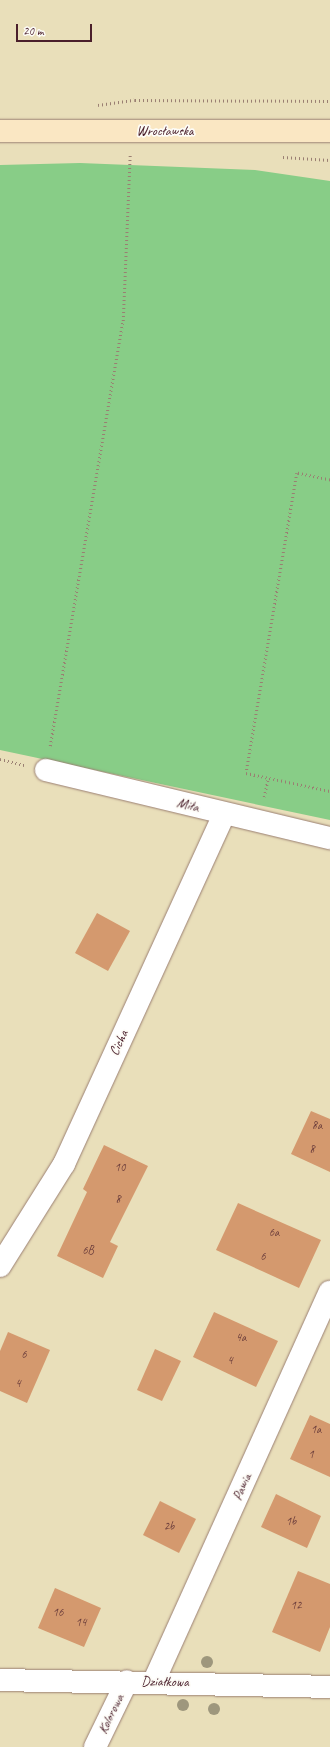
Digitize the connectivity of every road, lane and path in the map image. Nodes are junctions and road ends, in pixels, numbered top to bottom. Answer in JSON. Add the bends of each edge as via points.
{"nodes":[{"id":1,"x":330,"y":101,"type":"edge"},
{"id":2,"x":96,"y":106,"type":"dead end"},
{"id":3,"x":0,"y":131,"type":"edge"},
{"id":4,"x":131,"y":131,"type":"junction"},
{"id":5,"x":330,"y":131,"type":"edge"},
{"id":6,"x":330,"y":480,"type":"edge"},
{"id":7,"x":46,"y":770,"type":"joint"},
{"id":8,"x":330,"y":791,"type":"edge"},
{"id":9,"x":224,"y":814,"type":"junction"},
{"id":10,"x":330,"y":838,"type":"edge"},
{"id":11,"x":0,"y":1266,"type":"edge"},
{"id":12,"x":330,"y":1292,"type":"edge"},
{"id":13,"x":0,"y":1680,"type":"edge"},
{"id":14,"x":128,"y":1681,"type":"junction"},
{"id":15,"x":154,"y":1681,"type":"junction"},
{"id":16,"x":330,"y":1687,"type":"edge"},
{"id":17,"x":95,"y":1747,"type":"edge"}],
"edges":[{"from":1,"to":2,"type":"path","via":[[135,100]]},
{"from":3,"to":4,"type":"main road","name":"Wrocławska"},
{"from":4,"to":5,"type":"main road","name":"Wrocławska"},
{"from":4,"to":7,"type":"path","via":[[123,321]]},
{"from":6,"to":8,"type":"path","via":[[297,473],[246,773]]},
{"from":7,"to":9,"type":"street","name":"Miła"},
{"from":9,"to":10,"type":"street","name":"Miła"},
{"from":9,"to":11,"type":"street","name":"Cicha","via":[[64,1164]]},
{"from":12,"to":15,"type":"street","name":"Pawia"},
{"from":13,"to":14,"type":"street","name":"Działkowa"},
{"from":14,"to":15,"type":"street","name":"Działkowa"},
{"from":14,"to":17,"type":"street","name":"Kolorowa"},
{"from":15,"to":16,"type":"street","name":"Działkowa"}]}
